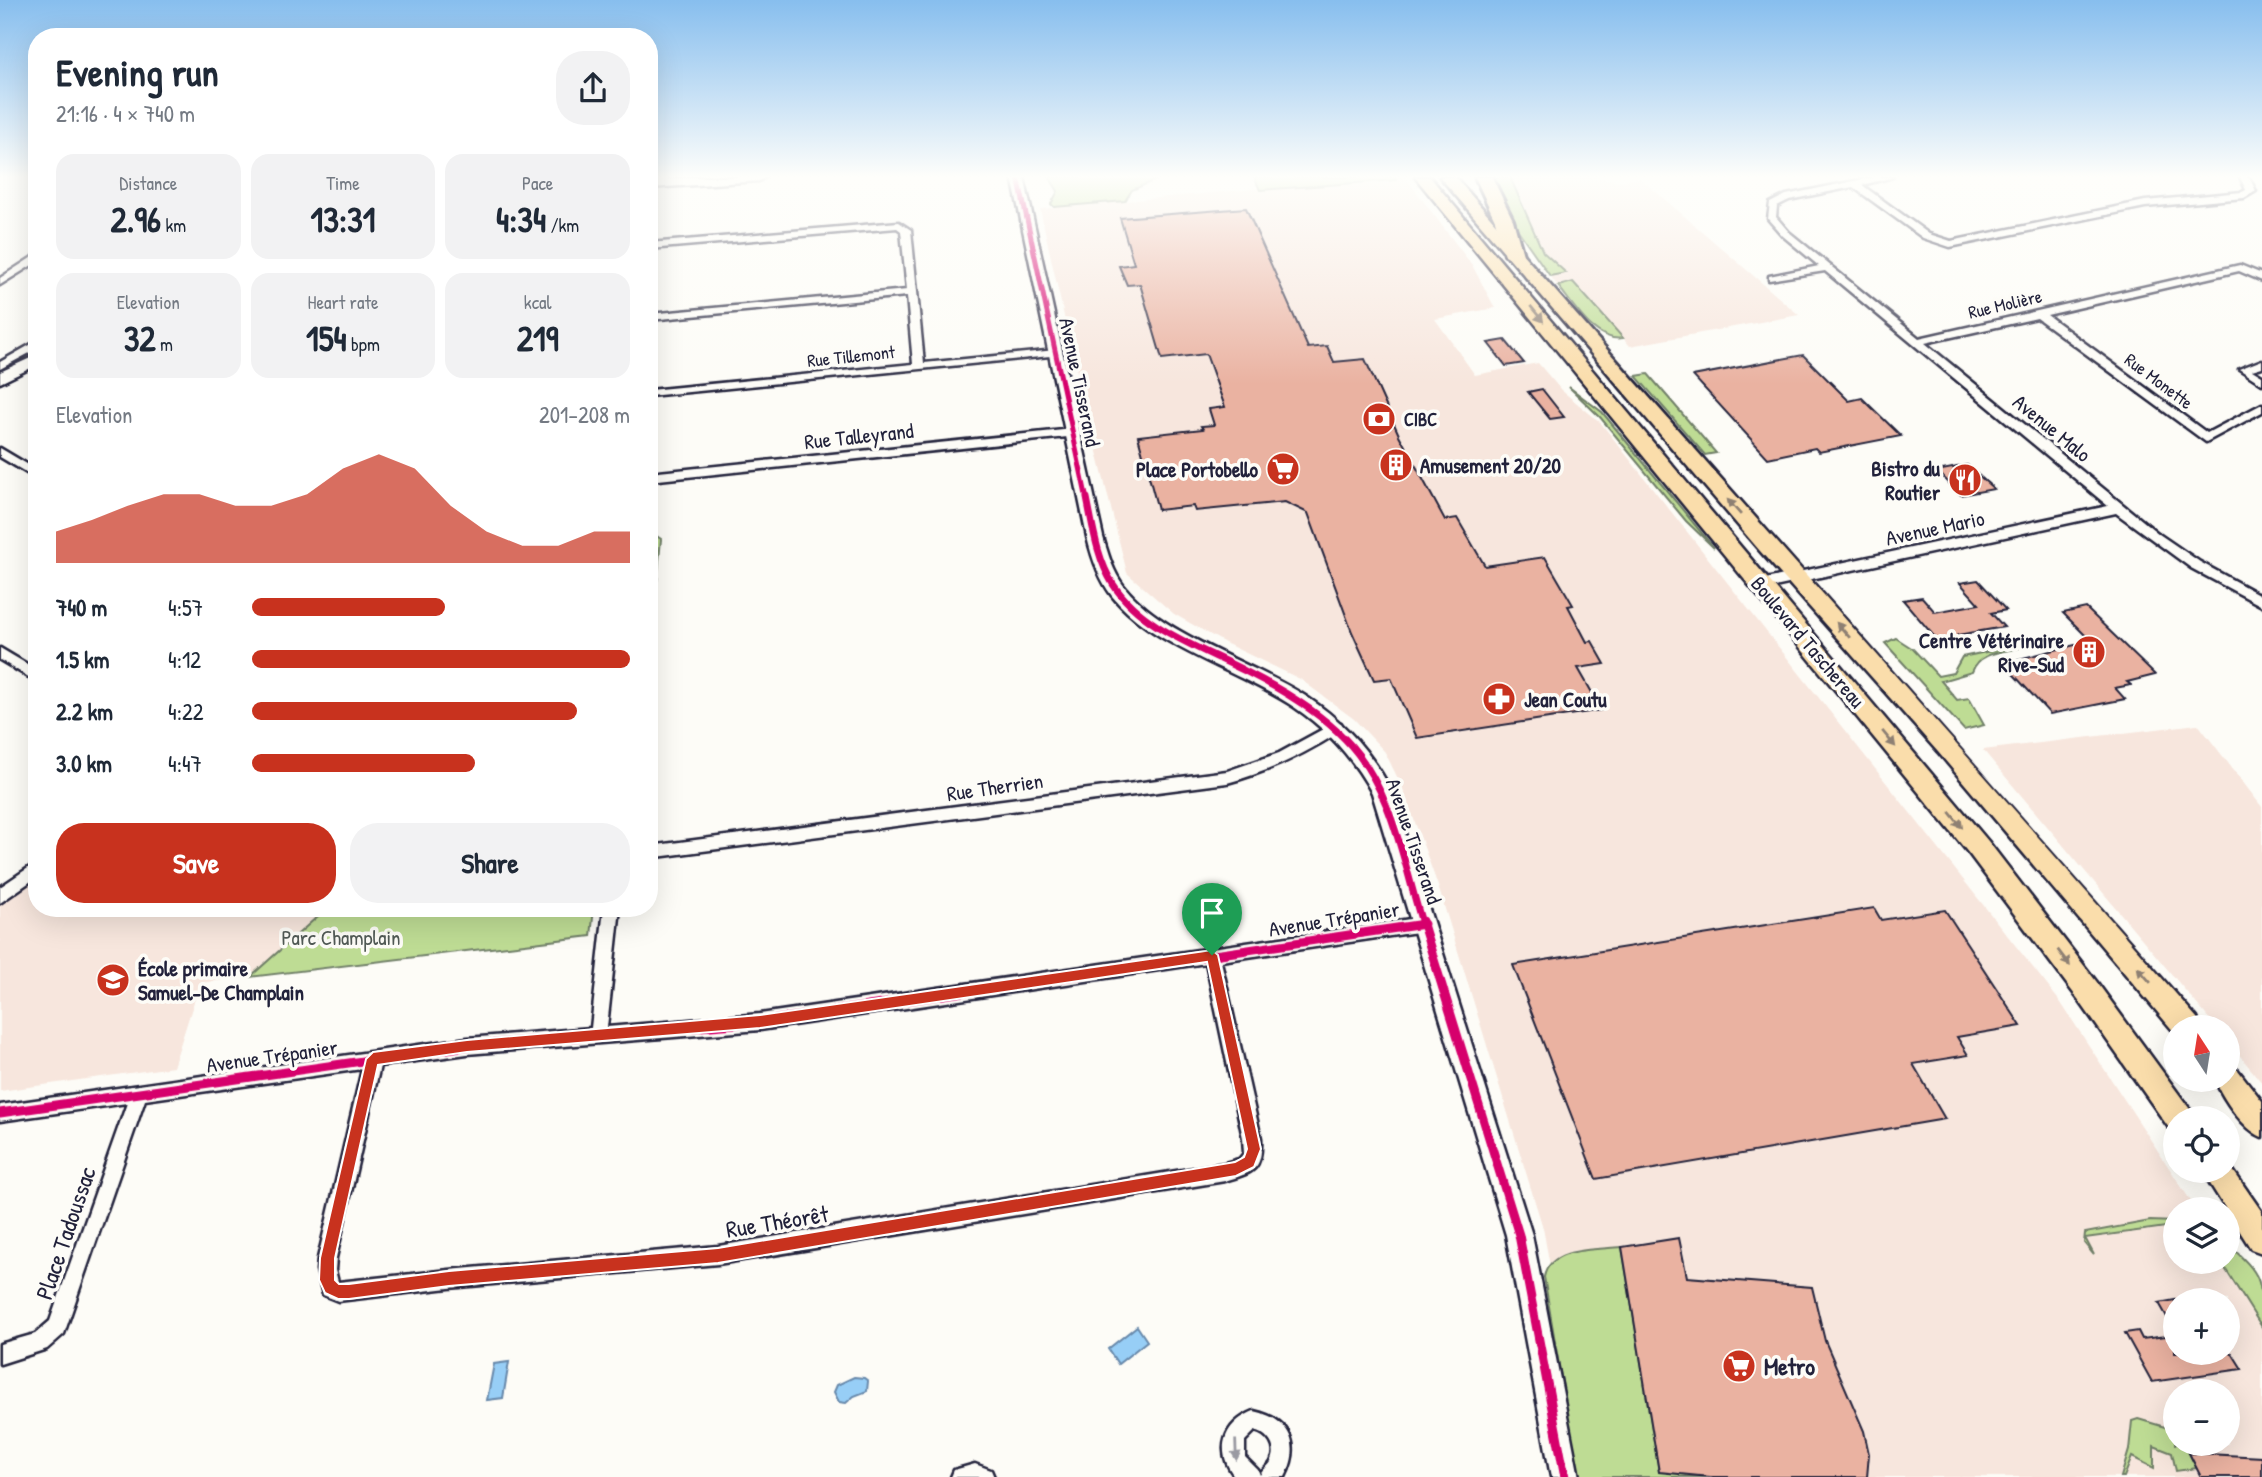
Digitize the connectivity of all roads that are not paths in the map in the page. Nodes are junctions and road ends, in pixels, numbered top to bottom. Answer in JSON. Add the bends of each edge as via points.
{"nodes":[{"id":1,"x":907,"y":246,"type":"edge"},
{"id":2,"x":1033,"y":246,"type":"edge"},
{"id":3,"x":1479,"y":246,"type":"edge"},
{"id":4,"x":1506,"y":246,"type":"edge"},
{"id":5,"x":1511,"y":246,"type":"edge"},
{"id":6,"x":1800,"y":246,"type":"edge"},
{"id":7,"x":1514,"y":255,"type":"junction"},
{"id":8,"x":28,"y":263,"type":"edge"},
{"id":9,"x":1827,"y":268,"type":"junction"},
{"id":10,"x":1773,"y":278,"type":"dead end"},
{"id":11,"x":2262,"y":278,"type":"edge"},
{"id":12,"x":0,"y":282,"type":"edge"},
{"id":13,"x":911,"y":293,"type":"junction"},
{"id":14,"x":2039,"y":314,"type":"junction"},
{"id":15,"x":658,"y":316,"type":"edge"},
{"id":16,"x":1917,"y":342,"type":"junction"},
{"id":17,"x":28,"y":351,"type":"edge"},
{"id":18,"x":1056,"y":353,"type":"junction"},
{"id":19,"x":2262,"y":363,"type":"edge"},
{"id":20,"x":28,"y":364,"type":"edge"},
{"id":21,"x":0,"y":366,"type":"edge"},
{"id":22,"x":919,"y":366,"type":"junction"},
{"id":23,"x":0,"y":378,"type":"edge"},
{"id":24,"x":2262,"y":381,"type":"edge"},
{"id":25,"x":658,"y":392,"type":"edge"},
{"id":26,"x":2262,"y":407,"type":"edge"},
{"id":27,"x":1073,"y":433,"type":"junction"},
{"id":28,"x":0,"y":452,"type":"edge"},
{"id":29,"x":28,"y":465,"type":"edge"},
{"id":30,"x":24,"y":467,"type":"junction"},
{"id":31,"x":28,"y":469,"type":"edge"},
{"id":32,"x":658,"y":476,"type":"edge"},
{"id":33,"x":2118,"y":508,"type":"junction"},
{"id":34,"x":1796,"y":578,"type":"junction"},
{"id":35,"x":1761,"y":585,"type":"junction"},
{"id":36,"x":2262,"y":601,"type":"edge"},
{"id":37,"x":0,"y":653,"type":"edge"},
{"id":38,"x":28,"y":671,"type":"edge"},
{"id":39,"x":1336,"y":727,"type":"junction"},
{"id":40,"x":658,"y":851,"type":"edge"},
{"id":41,"x":28,"y":875,"type":"edge"},
{"id":42,"x":0,"y":896,"type":"edge"},
{"id":43,"x":611,"y":917,"type":"edge"},
{"id":44,"x":1424,"y":924,"type":"junction"},
{"id":45,"x":1212,"y":955,"type":"junction"},
{"id":46,"x":2178,"y":1015,"type":"edge"},
{"id":47,"x":598,"y":1036,"type":"junction"},
{"id":48,"x":373,"y":1059,"type":"junction"},
{"id":49,"x":2238,"y":1092,"type":"edge"},
{"id":50,"x":139,"y":1093,"type":"junction"},
{"id":51,"x":2170,"y":1106,"type":"edge"},
{"id":52,"x":0,"y":1113,"type":"edge"},
{"id":53,"x":2262,"y":1124,"type":"edge"},
{"id":54,"x":2224,"y":1183,"type":"edge"},
{"id":55,"x":2262,"y":1238,"type":"edge"},
{"id":56,"x":0,"y":1354,"type":"edge"},
{"id":57,"x":961,"y":1477,"type":"edge"},
{"id":58,"x":984,"y":1477,"type":"edge"},
{"id":59,"x":1251,"y":1477,"type":"edge"},
{"id":60,"x":1270,"y":1477,"type":"edge"},
{"id":61,"x":1564,"y":1477,"type":"edge"}],
"edges":[{"from":1,"to":13,"type":"street"},
{"from":2,"to":18,"type":"street","name":"Avenue Tisserand"},
{"from":3,"to":35,"type":"main road","name":"Boulevard Taschereau","one_way":true},
{"from":4,"to":7,"type":"main road","name":"Boulevard Taschereau"},
{"from":5,"to":7,"type":"highway"},
{"from":6,"to":9,"type":"street","name":"Avenue Malo"},
{"from":34,"to":7,"type":"main road","name":"Boulevard Taschereau","one_way":true},
{"from":8,"to":12,"type":"street"},
{"from":9,"to":10,"type":"street"},
{"from":9,"to":16,"type":"street","name":"Avenue Malo"},
{"from":11,"to":14,"type":"street","name":"Rue Molière","via":[[2240,268]]},
{"from":13,"to":15,"type":"street"},
{"from":13,"to":22,"type":"street"},
{"from":14,"to":16,"type":"street","name":"Rue Molière"},
{"from":14,"to":26,"type":"street","name":"Rue Monette","via":[[2206,438]]},
{"from":16,"to":33,"type":"street","name":"Avenue Malo"},
{"from":17,"to":21,"type":"street"},
{"from":18,"to":22,"type":"street","name":"Rue Tillemont"},
{"from":18,"to":27,"type":"street","name":"Avenue Tisserand"},
{"from":19,"to":24,"type":"street","via":[[2244,369]]},
{"from":20,"to":23,"type":"street"},
{"from":22,"to":25,"type":"street","name":"Rue Tillemont"},
{"from":27,"to":32,"type":"street","name":"Rue Talleyrand"},
{"from":27,"to":39,"type":"street","name":"Avenue Tisserand","via":[[1101,558],[1122,595],[1159,626],[1299,700]]},
{"from":28,"to":30,"type":"street"},
{"from":29,"to":30,"type":"street"},
{"from":30,"to":31,"type":"street"},
{"from":33,"to":34,"type":"street","name":"Avenue Mario"},
{"from":33,"to":36,"type":"street","name":"Avenue Malo","via":[[2178,555]]},
{"from":34,"to":35,"type":"street","name":"Avenue Mario"},
{"from":46,"to":34,"type":"main road","name":"Boulevard Taschereau","one_way":true},
{"from":35,"to":51,"type":"main road","name":"Boulevard Taschereau","one_way":true,"via":[[2003,879]]},
{"from":37,"to":38,"type":"street"},
{"from":39,"to":40,"type":"street","name":"Rue Therrien","via":[[1255,771],[1227,777]]},
{"from":39,"to":44,"type":"street","name":"Avenue Tisserand","via":[[1360,753],[1382,792]]},
{"from":41,"to":42,"type":"street"},
{"from":43,"to":47,"type":"street"},
{"from":44,"to":45,"type":"street","name":"Avenue Trépanier"},
{"from":44,"to":61,"type":"street","name":"Avenue Tisserand","via":[[1520,1235]]},
{"from":45,"to":47,"type":"street","name":"Avenue Trépanier","via":[[760,1022]]},
{"from":45,"to":48,"type":"street","name":"Rue Théorêt","via":[[1252,1138],[1253,1156],[1244,1166],[718,1255],[338,1292],[330,1288],[327,1258]]},
{"from":47,"to":48,"type":"street","name":"Avenue Trépanier"},
{"from":48,"to":50,"type":"street","name":"Avenue Trépanier"},
{"from":49,"to":53,"type":"main road"},
{"from":50,"to":52,"type":"street","name":"Avenue Trépanier"},
{"from":50,"to":56,"type":"street","name":"Place Tadoussac","via":[[57,1327],[40,1342]]},
{"from":54,"to":55,"type":"main road"},
{"from":57,"to":58,"type":"street"},
{"from":60,"to":59,"type":"street","one_way":true,"via":[[1282,1462],[1283,1442],[1271,1426],[1254,1422],[1239,1430],[1233,1448],[1238,1467]]}]}
